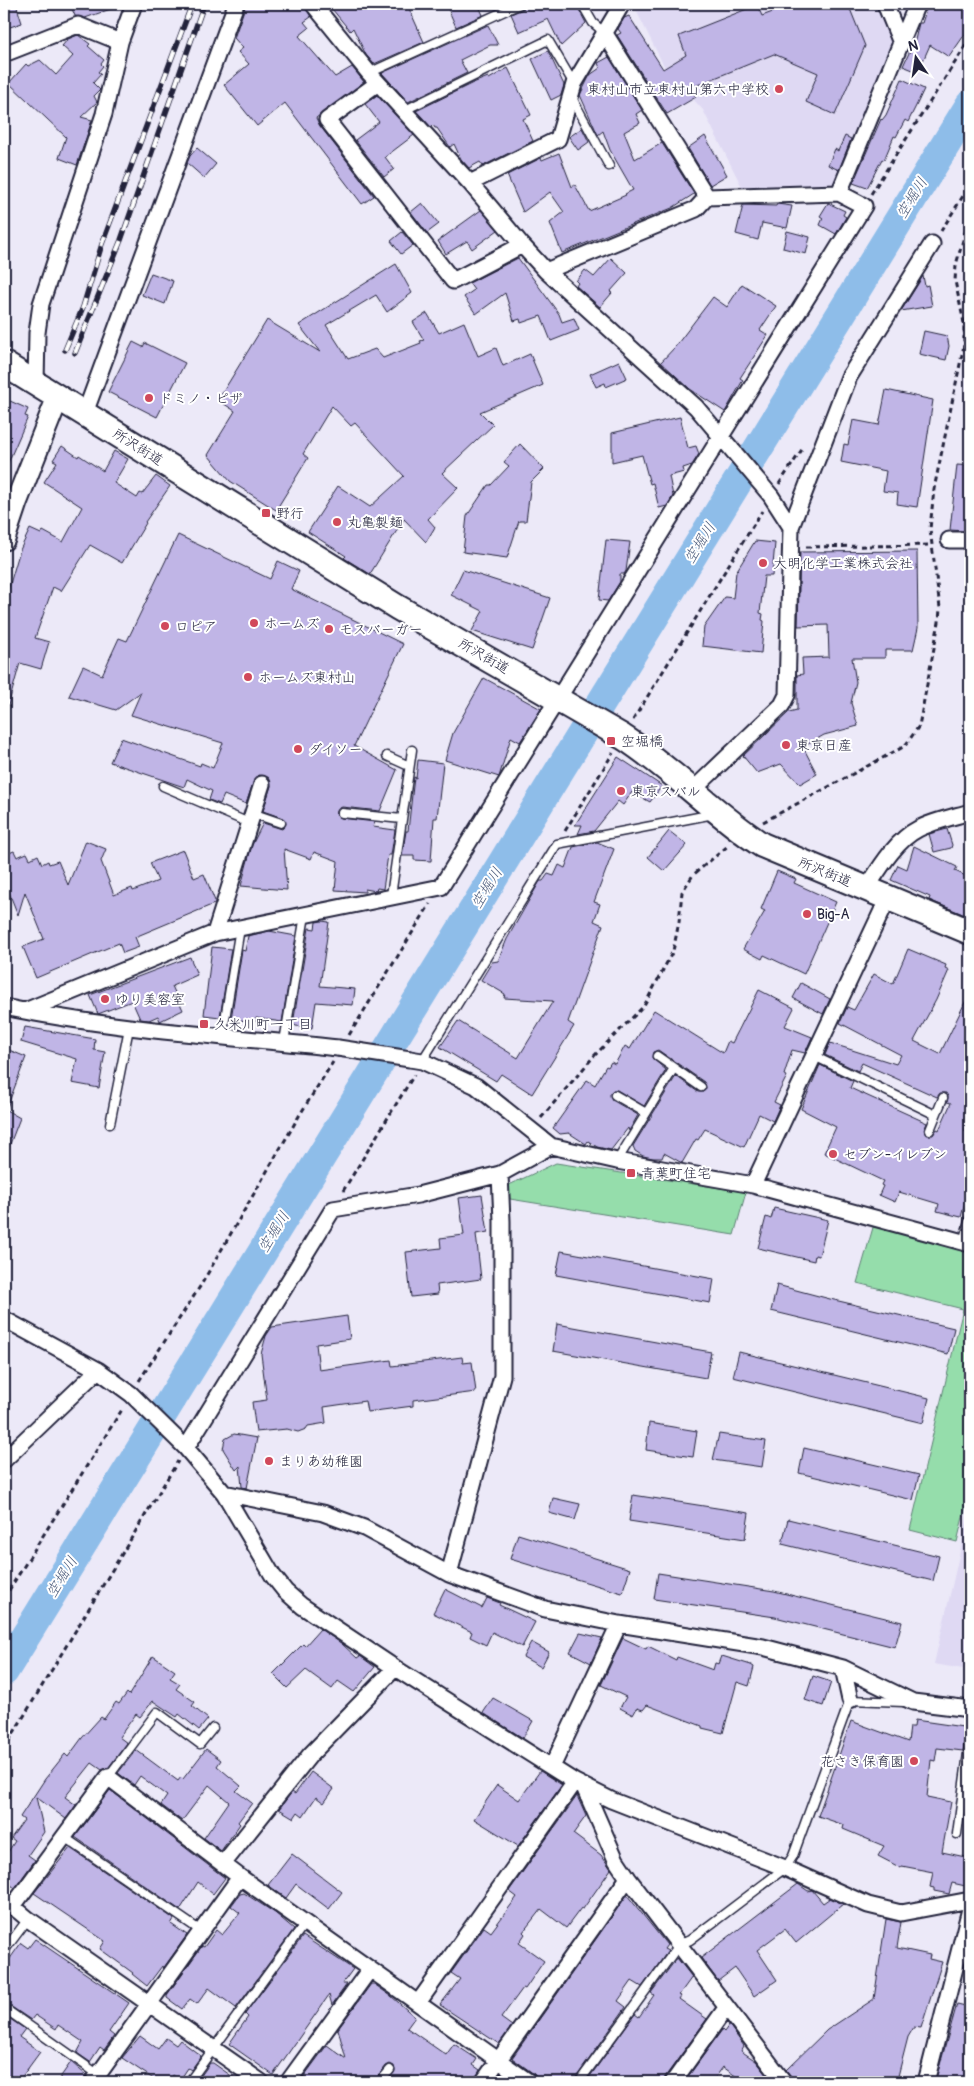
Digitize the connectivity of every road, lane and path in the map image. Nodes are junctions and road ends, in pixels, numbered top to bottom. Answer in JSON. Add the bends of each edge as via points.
{"nodes":[{"id":1,"x":134,"y":4,"type":"edge"},
{"id":2,"x":236,"y":4,"type":"edge"},
{"id":3,"x":314,"y":4,"type":"edge"},
{"id":4,"x":520,"y":4,"type":"edge"},
{"id":5,"x":582,"y":4,"type":"edge"},
{"id":6,"x":622,"y":4,"type":"edge"},
{"id":7,"x":885,"y":4,"type":"edge"},
{"id":8,"x":917,"y":4,"type":"edge"},
{"id":9,"x":604,"y":32,"type":"junction"},
{"id":10,"x":970,"y":39,"type":"edge"},
{"id":11,"x":120,"y":42,"type":"junction"},
{"id":12,"x":901,"y":43,"type":"junction"},
{"id":13,"x":4,"y":54,"type":"edge"},
{"id":14,"x":373,"y":78,"type":"junction"},
{"id":15,"x":572,"y":90,"type":"junction"},
{"id":16,"x":402,"y":111,"type":"junction"},
{"id":17,"x":609,"y":166,"type":"dead end"},
{"id":18,"x":470,"y":183,"type":"junction"},
{"id":19,"x":970,"y":185,"type":"edge"},
{"id":20,"x":839,"y":193,"type":"junction"},
{"id":21,"x":707,"y":198,"type":"junction"},
{"id":22,"x":864,"y":206,"type":"junction"},
{"id":23,"x":970,"y":215,"type":"edge"},
{"id":24,"x":932,"y":244,"type":"joint"},
{"id":25,"x":522,"y":245,"type":"junction"},
{"id":26,"x":546,"y":271,"type":"junction"},
{"id":27,"x":4,"y":364,"type":"edge"},
{"id":28,"x":36,"y":383,"type":"junction"},
{"id":29,"x":58,"y":397,"type":"junction"},
{"id":30,"x":85,"y":414,"type":"junction"},
{"id":31,"x":721,"y":435,"type":"junction"},
{"id":32,"x":769,"y":494,"type":"junction"},
{"id":33,"x":790,"y":527,"type":"junction"},
{"id":34,"x":4,"y":539,"type":"edge"},
{"id":35,"x":950,"y":540,"type":"dead end"},
{"id":36,"x":970,"y":540,"type":"edge"},
{"id":37,"x":926,"y":545,"type":"dead end"},
{"id":38,"x":790,"y":547,"type":"junction"},
{"id":39,"x":560,"y":700,"type":"junction"},
{"id":40,"x":619,"y":735,"type":"junction"},
{"id":41,"x":412,"y":750,"type":"dead end"},
{"id":42,"x":388,"y":756,"type":"dead end"},
{"id":43,"x":409,"y":766,"type":"junction"},
{"id":44,"x":262,"y":784,"type":"dead end"},
{"id":45,"x":163,"y":786,"type":"dead end"},
{"id":46,"x":694,"y":790,"type":"junction"},
{"id":47,"x":970,"y":812,"type":"edge"},
{"id":48,"x":342,"y":813,"type":"dead end"},
{"id":49,"x":720,"y":813,"type":"junction"},
{"id":50,"x":250,"y":818,"type":"junction"},
{"id":51,"x":402,"y":819,"type":"junction"},
{"id":52,"x":282,"y":822,"type":"dead end"},
{"id":53,"x":744,"y":833,"type":"junction"},
{"id":54,"x":557,"y":844,"type":"junction"},
{"id":55,"x":441,"y":887,"type":"junction"},
{"id":56,"x":866,"y":889,"type":"junction"},
{"id":57,"x":391,"y":896,"type":"junction"},
{"id":58,"x":888,"y":898,"type":"junction"},
{"id":59,"x":304,"y":915,"type":"junction"},
{"id":60,"x":240,"y":928,"type":"junction"},
{"id":61,"x":970,"y":932,"type":"edge"},
{"id":62,"x":215,"y":933,"type":"junction"},
{"id":63,"x":4,"y":1007,"type":"edge"},
{"id":64,"x":25,"y":1011,"type":"junction"},
{"id":65,"x":129,"y":1028,"type":"junction"},
{"id":66,"x":222,"y":1037,"type":"junction"},
{"id":67,"x":284,"y":1042,"type":"junction"},
{"id":68,"x":341,"y":1047,"type":"junction"},
{"id":69,"x":657,"y":1056,"type":"dead end"},
{"id":70,"x":814,"y":1056,"type":"junction"},
{"id":71,"x":416,"y":1060,"type":"junction"},
{"id":72,"x":674,"y":1068,"type":"junction"},
{"id":73,"x":701,"y":1087,"type":"dead end"},
{"id":74,"x":615,"y":1095,"type":"dead end"},
{"id":75,"x":943,"y":1098,"type":"dead end"},
{"id":76,"x":646,"y":1113,"type":"junction"},
{"id":77,"x":936,"y":1114,"type":"junction"},
{"id":78,"x":110,"y":1124,"type":"dead end"},
{"id":79,"x":531,"y":1129,"type":"junction"},
{"id":80,"x":930,"y":1130,"type":"dead end"},
{"id":81,"x":551,"y":1146,"type":"junction"},
{"id":82,"x":617,"y":1161,"type":"junction"},
{"id":83,"x":500,"y":1174,"type":"junction"},
{"id":84,"x":348,"y":1184,"type":"dead end"},
{"id":85,"x":753,"y":1185,"type":"junction"},
{"id":86,"x":970,"y":1218,"type":"edge"},
{"id":87,"x":966,"y":1243,"type":"edge"},
{"id":88,"x":4,"y":1320,"type":"edge"},
{"id":89,"x":98,"y":1370,"type":"junction"},
{"id":90,"x":131,"y":1394,"type":"junction"},
{"id":91,"x":184,"y":1446,"type":"junction"},
{"id":92,"x":4,"y":1460,"type":"edge"},
{"id":93,"x":224,"y":1493,"type":"junction"},
{"id":94,"x":450,"y":1574,"type":"junction"},
{"id":95,"x":4,"y":1598,"type":"edge"},
{"id":96,"x":619,"y":1624,"type":"junction"},
{"id":97,"x":395,"y":1668,"type":"junction"},
{"id":98,"x":842,"y":1668,"type":"junction"},
{"id":99,"x":850,"y":1700,"type":"junction"},
{"id":100,"x":913,"y":1702,"type":"junction"},
{"id":101,"x":970,"y":1709,"type":"edge"},
{"id":102,"x":213,"y":1728,"type":"dead end"},
{"id":103,"x":970,"y":1739,"type":"edge"},
{"id":104,"x":4,"y":1749,"type":"edge"},
{"id":105,"x":552,"y":1767,"type":"junction"},
{"id":106,"x":108,"y":1777,"type":"junction"},
{"id":107,"x":580,"y":1784,"type":"junction"},
{"id":108,"x":957,"y":1834,"type":"dead end"},
{"id":109,"x":64,"y":1837,"type":"junction"},
{"id":110,"x":223,"y":1864,"type":"junction"},
{"id":111,"x":785,"y":1868,"type":"junction"},
{"id":112,"x":240,"y":1877,"type":"junction"},
{"id":113,"x":628,"y":1878,"type":"junction"},
{"id":114,"x":970,"y":1900,"type":"edge"},
{"id":115,"x":8,"y":1903,"type":"edge"},
{"id":116,"x":970,"y":1909,"type":"edge"},
{"id":117,"x":28,"y":1919,"type":"junction"},
{"id":118,"x":305,"y":1923,"type":"junction"},
{"id":119,"x":201,"y":1931,"type":"junction"},
{"id":120,"x":679,"y":1945,"type":"junction"},
{"id":121,"x":4,"y":1951,"type":"edge"},
{"id":122,"x":370,"y":1969,"type":"junction"},
{"id":123,"x":418,"y":2003,"type":"junction"},
{"id":124,"x":149,"y":2004,"type":"junction"},
{"id":125,"x":4,"y":2008,"type":"edge"},
{"id":126,"x":726,"y":2008,"type":"junction"},
{"id":127,"x":213,"y":2049,"type":"junction"},
{"id":128,"x":498,"y":2060,"type":"junction"},
{"id":129,"x":390,"y":2070,"type":"dead end"},
{"id":130,"x":96,"y":2079,"type":"edge"},
{"id":131,"x":779,"y":2080,"type":"edge"},
{"id":132,"x":189,"y":2082,"type":"edge"},
{"id":133,"x":261,"y":2082,"type":"edge"},
{"id":134,"x":288,"y":2082,"type":"edge"},
{"id":135,"x":380,"y":2082,"type":"edge"},
{"id":136,"x":483,"y":2082,"type":"edge"},
{"id":137,"x":529,"y":2082,"type":"edge"},
{"id":138,"x":579,"y":2082,"type":"edge"},
{"id":139,"x":674,"y":2082,"type":"edge"},
{"id":140,"x":926,"y":2082,"type":"edge"}],
"edges":[{"from":1,"to":11,"type":"street"},
{"from":2,"to":30,"type":"street"},
{"from":3,"to":14,"type":"street"},
{"from":4,"to":14,"type":"lane"},
{"from":5,"to":9,"type":"lane","via":[[593,23]]},
{"from":6,"to":9,"type":"street"},
{"from":7,"to":12,"type":"street"},
{"from":8,"to":12,"type":"street"},
{"from":9,"to":15,"type":"street"},
{"from":9,"to":21,"type":"street"},
{"from":10,"to":22,"type":"path"},
{"from":11,"to":13,"type":"street","via":[[78,25]]},
{"from":11,"to":28,"type":"street","via":[[104,114],[41,304],[36,333]]},
{"from":12,"to":20,"type":"street"},
{"from":14,"to":16,"type":"street"},
{"from":14,"to":25,"type":"street","via":[[327,120],[453,281]]},
{"from":15,"to":16,"type":"lane","via":[[548,40]]},
{"from":15,"to":17,"type":"lane"},
{"from":15,"to":18,"type":"street","via":[[558,139]]},
{"from":16,"to":18,"type":"street"},
{"from":18,"to":25,"type":"street"},
{"from":19,"to":24,"type":"path"},
{"from":20,"to":21,"type":"street"},
{"from":20,"to":22,"type":"street"},
{"from":21,"to":26,"type":"street","via":[[696,209]]},
{"from":22,"to":31,"type":"street"},
{"from":23,"to":53,"type":"path","via":[[956,265],[964,345],[934,489],[930,530],[939,622],[919,726],[905,746]]},
{"from":24,"to":33,"type":"street","via":[[850,377]]},
{"from":25,"to":26,"type":"street"},
{"from":26,"to":31,"type":"street","via":[[696,407]]},
{"from":27,"to":28,"type":"main road","name":"所沢街道"},
{"from":28,"to":29,"type":"main road","name":"所沢街道"},
{"from":29,"to":30,"type":"main road","name":"所沢街道"},
{"from":29,"to":34,"type":"street"},
{"from":30,"to":39,"type":"main road","name":"所沢街道","via":[[397,606]]},
{"from":31,"to":32,"type":"street"},
{"from":31,"to":39,"type":"street"},
{"from":32,"to":33,"type":"street"},
{"from":32,"to":40,"type":"path"},
{"from":33,"to":38,"type":"street"},
{"from":35,"to":36,"type":"street"},
{"from":37,"to":38,"type":"path"},
{"from":38,"to":46,"type":"street","via":[[787,695],[782,705]]},
{"from":39,"to":40,"type":"main road","name":"所沢街道"},
{"from":39,"to":55,"type":"street"},
{"from":40,"to":46,"type":"main road","name":"所沢街道","via":[[644,750]]},
{"from":40,"to":54,"type":"path"},
{"from":41,"to":43,"type":"lane"},
{"from":42,"to":43,"type":"lane"},
{"from":43,"to":51,"type":"lane"},
{"from":44,"to":50,"type":"street"},
{"from":45,"to":50,"type":"lane"},
{"from":46,"to":49,"type":"main road","name":"所沢街道"},
{"from":47,"to":56,"type":"street","via":[[916,830],[884,862]]},
{"from":48,"to":51,"type":"lane"},
{"from":49,"to":53,"type":"main road","name":"所沢街道"},
{"from":49,"to":54,"type":"lane"},
{"from":50,"to":52,"type":"lane"},
{"from":50,"to":62,"type":"street"},
{"from":51,"to":57,"type":"lane"},
{"from":53,"to":56,"type":"main road","name":"所沢街道","via":[[762,845]]},
{"from":53,"to":79,"type":"path","via":[[693,875],[682,892],[673,951],[644,1006],[595,1054]]},
{"from":54,"to":71,"type":"lane"},
{"from":55,"to":57,"type":"street"},
{"from":55,"to":68,"type":"path"},
{"from":56,"to":58,"type":"main road","name":"所沢街道"},
{"from":57,"to":59,"type":"street"},
{"from":58,"to":61,"type":"main road","name":"所沢街道"},
{"from":58,"to":70,"type":"street"},
{"from":59,"to":60,"type":"street"},
{"from":59,"to":67,"type":"lane"},
{"from":60,"to":62,"type":"street"},
{"from":60,"to":66,"type":"lane"},
{"from":62,"to":64,"type":"street"},
{"from":63,"to":64,"type":"street"},
{"from":64,"to":65,"type":"street"},
{"from":65,"to":66,"type":"street"},
{"from":65,"to":78,"type":"lane"},
{"from":66,"to":67,"type":"street"},
{"from":67,"to":68,"type":"street"},
{"from":68,"to":71,"type":"street","bridge":true},
{"from":68,"to":90,"type":"path","via":[[201,1285]]},
{"from":69,"to":72,"type":"lane"},
{"from":70,"to":77,"type":"lane"},
{"from":70,"to":85,"type":"street"},
{"from":71,"to":79,"type":"street","via":[[476,1086]]},
{"from":71,"to":84,"type":"path"},
{"from":72,"to":73,"type":"lane"},
{"from":72,"to":76,"type":"lane"},
{"from":74,"to":76,"type":"lane"},
{"from":75,"to":77,"type":"lane"},
{"from":76,"to":82,"type":"lane"},
{"from":77,"to":80,"type":"lane"},
{"from":79,"to":81,"type":"street"},
{"from":81,"to":82,"type":"street"},
{"from":81,"to":83,"type":"street"},
{"from":82,"to":85,"type":"street"},
{"from":83,"to":91,"type":"street","via":[[418,1195],[333,1210]]},
{"from":83,"to":94,"type":"street","via":[[502,1376]]},
{"from":85,"to":87,"type":"street"},
{"from":86,"to":87,"type":"lane"},
{"from":88,"to":89,"type":"street"},
{"from":89,"to":90,"type":"street"},
{"from":89,"to":92,"type":"street"},
{"from":90,"to":91,"type":"street"},
{"from":90,"to":95,"type":"path"},
{"from":91,"to":93,"type":"street"},
{"from":91,"to":104,"type":"path"},
{"from":93,"to":94,"type":"street","via":[[323,1512],[364,1528]]},
{"from":93,"to":97,"type":"street","via":[[285,1591],[302,1606]]},
{"from":94,"to":96,"type":"street","via":[[545,1609]]},
{"from":96,"to":98,"type":"street","via":[[763,1647]]},
{"from":96,"to":105,"type":"street"},
{"from":97,"to":105,"type":"street"},
{"from":97,"to":110,"type":"street","via":[[310,1755]]},
{"from":98,"to":99,"type":"street"},
{"from":98,"to":100,"type":"street"},
{"from":99,"to":100,"type":"lane"},
{"from":99,"to":111,"type":"lane","via":[[793,1856]]},
{"from":100,"to":101,"type":"street"},
{"from":102,"to":106,"type":"lane","via":[[200,1744],[157,1712]]},
{"from":103,"to":108,"type":"lane"},
{"from":105,"to":107,"type":"street"},
{"from":106,"to":109,"type":"street"},
{"from":106,"to":110,"type":"street"},
{"from":107,"to":111,"type":"street","via":[[611,1800]]},
{"from":107,"to":113,"type":"street","via":[[616,1860]]},
{"from":107,"to":123,"type":"street"},
{"from":109,"to":115,"type":"street"},
{"from":109,"to":119,"type":"lane"},
{"from":110,"to":112,"type":"street"},
{"from":111,"to":114,"type":"street","via":[[868,1904],[901,1913]]},
{"from":111,"to":120,"type":"lane"},
{"from":112,"to":118,"type":"street"},
{"from":112,"to":119,"type":"street"},
{"from":113,"to":120,"type":"street"},
{"from":113,"to":128,"type":"street"},
{"from":115,"to":117,"type":"street"},
{"from":116,"to":140,"type":"street"},
{"from":117,"to":121,"type":"lane"},
{"from":117,"to":124,"type":"street"},
{"from":118,"to":122,"type":"street"},
{"from":118,"to":127,"type":"lane"},
{"from":119,"to":124,"type":"street"},
{"from":120,"to":126,"type":"street"},
{"from":120,"to":138,"type":"lane"},
{"from":122,"to":123,"type":"street"},
{"from":122,"to":134,"type":"street"},
{"from":123,"to":128,"type":"street"},
{"from":124,"to":127,"type":"street"},
{"from":124,"to":130,"type":"street"},
{"from":125,"to":130,"type":"lane"},
{"from":126,"to":131,"type":"street"},
{"from":126,"to":139,"type":"street"},
{"from":127,"to":132,"type":"lane"},
{"from":127,"to":133,"type":"street"},
{"from":128,"to":136,"type":"street"},
{"from":128,"to":137,"type":"street"},
{"from":129,"to":135,"type":"lane"}]}
